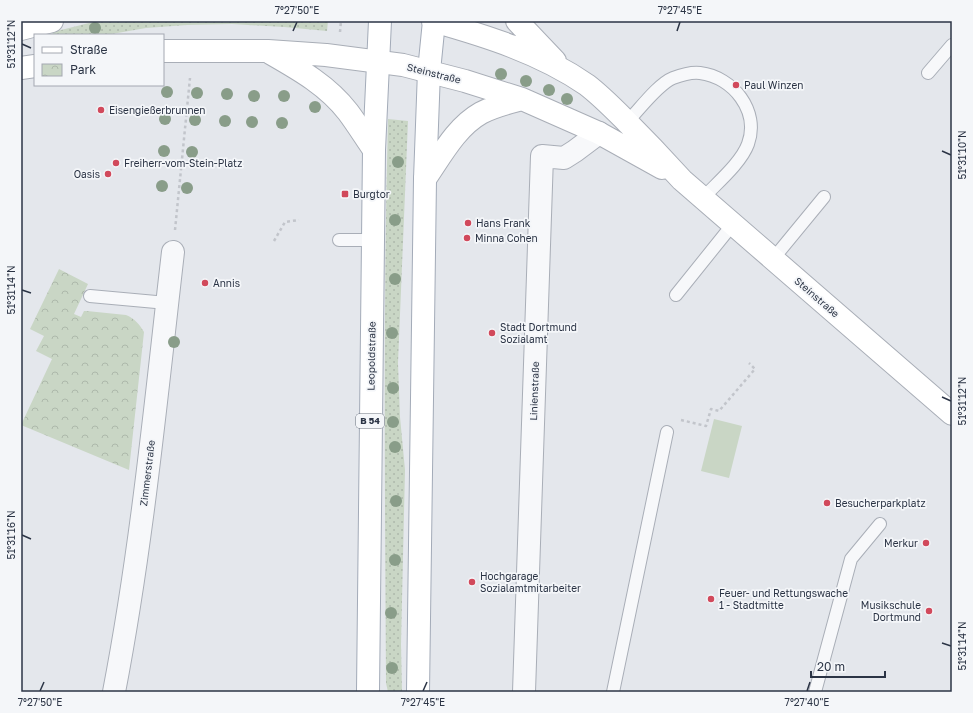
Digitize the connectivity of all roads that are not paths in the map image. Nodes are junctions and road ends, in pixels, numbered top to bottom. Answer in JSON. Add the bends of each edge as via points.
{"nodes":[{"id":1,"x":22,"y":21,"type":"edge"},
{"id":2,"x":52,"y":21,"type":"edge"},
{"id":3,"x":380,"y":21,"type":"edge"},
{"id":4,"x":433,"y":21,"type":"edge"},
{"id":5,"x":517,"y":21,"type":"edge"},
{"id":6,"x":21,"y":29,"type":"edge"},
{"id":7,"x":952,"y":45,"type":"edge"},
{"id":8,"x":164,"y":51,"type":"edge"},
{"id":9,"x":268,"y":51,"type":"junction"},
{"id":10,"x":378,"y":60,"type":"junction"},
{"id":11,"x":34,"y":66,"type":"edge"},
{"id":12,"x":21,"y":68,"type":"edge"},
{"id":13,"x":564,"y":70,"type":"junction"},
{"id":14,"x":429,"y":71,"type":"junction"},
{"id":15,"x":928,"y":73,"type":"dead end"},
{"id":16,"x":522,"y":99,"type":"junction"},
{"id":17,"x":627,"y":122,"type":"junction"},
{"id":18,"x":599,"y":133,"type":"junction"},
{"id":19,"x":374,"y":150,"type":"junction"},
{"id":20,"x":425,"y":179,"type":"junction"},
{"id":21,"x":682,"y":180,"type":"junction"},
{"id":22,"x":824,"y":197,"type":"dead end"},
{"id":23,"x":703,"y":198,"type":"junction"},
{"id":24,"x":733,"y":224,"type":"junction"},
{"id":25,"x":339,"y":240,"type":"dead end"},
{"id":26,"x":372,"y":240,"type":"junction"},
{"id":27,"x":173,"y":252,"type":"road end"},
{"id":28,"x":773,"y":258,"type":"junction"},
{"id":29,"x":90,"y":296,"type":"dead end"},
{"id":30,"x":676,"y":296,"type":"dead end"},
{"id":31,"x":167,"y":303,"type":"junction"},
{"id":32,"x":952,"y":414,"type":"edge"},
{"id":33,"x":667,"y":432,"type":"road end"},
{"id":34,"x":880,"y":524,"type":"dead end"},
{"id":35,"x":114,"y":692,"type":"edge"},
{"id":36,"x":368,"y":692,"type":"edge"},
{"id":37,"x":418,"y":692,"type":"edge"},
{"id":38,"x":524,"y":692,"type":"edge"},
{"id":39,"x":613,"y":692,"type":"edge"},
{"id":40,"x":815,"y":692,"type":"edge"}],
"edges":[{"from":1,"to":6,"type":"street"},
{"from":2,"to":6,"type":"main road"},
{"from":3,"to":10,"type":"main road","name":"Leopoldstraße","number":"B 54"},
{"from":4,"to":13,"type":"main road","name":"Steinstraße","via":[[516,48]]},
{"from":4,"to":14,"type":"main road"},
{"from":5,"to":13,"type":"main road"},
{"from":7,"to":15,"type":"lane"},
{"from":8,"to":9,"type":"main road","name":"Steinstraße"},
{"from":9,"to":10,"type":"main road","name":"Steinstraße"},
{"from":9,"to":19,"type":"main road","via":[[327,90],[347,111]]},
{"from":10,"to":14,"type":"main road","name":"Steinstraße"},
{"from":10,"to":19,"type":"main road","name":"Leopoldstraße","number":"B 54"},
{"from":11,"to":12,"type":"main road"},
{"from":13,"to":17,"type":"main road","name":"Steinstraße","via":[[605,100]]},
{"from":14,"to":16,"type":"main road","name":"Steinstraße"},
{"from":14,"to":20,"type":"main road"},
{"from":16,"to":18,"type":"main road","name":"Steinstraße"},
{"from":16,"to":20,"type":"main road","via":[[493,108],[473,118],[454,137]]},
{"from":17,"to":21,"type":"main road","name":"Steinstraße"},
{"from":17,"to":23,"type":"lane","via":[[662,85],[683,75],[700,73],[716,77],[737,92],[748,109],[751,120],[749,144]]},
{"from":18,"to":21,"type":"main road","name":"Steinstraße"},
{"from":18,"to":38,"type":"street","name":"Linienstraße","via":[[564,158],[542,156]]},
{"from":19,"to":26,"type":"main road","name":"Leopoldstraße","number":"B 54"},
{"from":20,"to":37,"type":"main road","via":[[425,659]]},
{"from":21,"to":23,"type":"main road","name":"Steinstraße"},
{"from":22,"to":28,"type":"lane"},
{"from":23,"to":24,"type":"main road","name":"Steinstraße"},
{"from":24,"to":28,"type":"main road","name":"Steinstraße"},
{"from":24,"to":30,"type":"lane"},
{"from":25,"to":26,"type":"lane"},
{"from":26,"to":36,"type":"main road","name":"Leopoldstraße","number":"B 54"},
{"from":27,"to":31,"type":"street","name":"Zimmerstraße"},
{"from":28,"to":32,"type":"main road","name":"Steinstraße"},
{"from":29,"to":31,"type":"lane"},
{"from":31,"to":35,"type":"street","name":"Zimmerstraße","via":[[140,537]]},
{"from":33,"to":39,"type":"lane"},
{"from":34,"to":40,"type":"lane","via":[[851,559]]}]}
